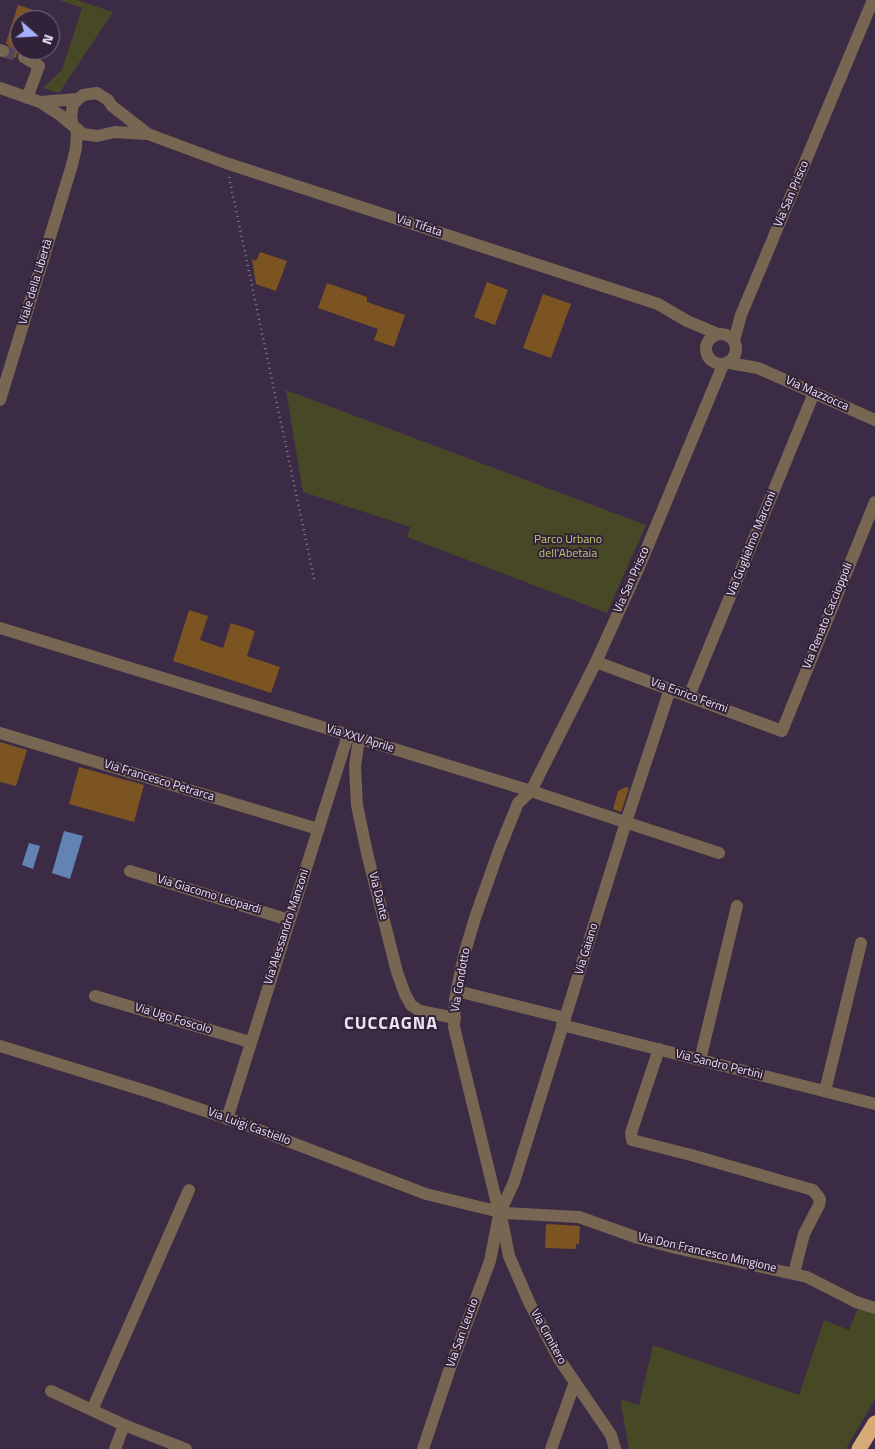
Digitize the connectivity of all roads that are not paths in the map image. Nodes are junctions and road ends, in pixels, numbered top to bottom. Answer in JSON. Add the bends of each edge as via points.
{"nodes":[{"id":1,"x":873,"y":0,"type":"edge"},
{"id":2,"x":29,"y":60,"type":"edge"},
{"id":3,"x":0,"y":88,"type":"edge"},
{"id":4,"x":27,"y":98,"type":"junction"},
{"id":5,"x":78,"y":99,"type":"junction"},
{"id":6,"x":40,"y":102,"type":"junction"},
{"id":7,"x":112,"y":106,"type":"junction"},
{"id":8,"x":75,"y":128,"type":"junction"},
{"id":9,"x":148,"y":134,"type":"junction"},
{"id":10,"x":100,"y":135,"type":"junction"},
{"id":11,"x":72,"y":165,"type":"junction"},
{"id":12,"x":742,"y":315,"type":"junction"},
{"id":13,"x":688,"y":321,"type":"junction"},
{"id":14,"x":720,"y":334,"type":"junction"},
{"id":15,"x":736,"y":345,"type":"junction"},
{"id":16,"x":706,"y":350,"type":"junction"},
{"id":17,"x":726,"y":364,"type":"junction"},
{"id":18,"x":758,"y":368,"type":"junction"},
{"id":19,"x":814,"y":392,"type":"junction"},
{"id":20,"x":0,"y":400,"type":"edge"},
{"id":21,"x":875,"y":420,"type":"edge"},
{"id":22,"x":875,"y":502,"type":"edge"},
{"id":23,"x":0,"y":628,"type":"edge"},
{"id":24,"x":596,"y":662,"type":"junction"},
{"id":25,"x":670,"y":689,"type":"junction"},
{"id":26,"x":689,"y":696,"type":"junction"},
{"id":27,"x":782,"y":731,"type":"joint"},
{"id":28,"x":0,"y":733,"type":"edge"},
{"id":29,"x":353,"y":737,"type":"junction"},
{"id":30,"x":531,"y":791,"type":"junction"},
{"id":31,"x":626,"y":822,"type":"junction"},
{"id":32,"x":318,"y":829,"type":"junction"},
{"id":33,"x":719,"y":853,"type":"dead end"},
{"id":34,"x":130,"y":871,"type":"dead end"},
{"id":35,"x":737,"y":906,"type":"dead end"},
{"id":36,"x":289,"y":920,"type":"junction"},
{"id":37,"x":861,"y":943,"type":"dead end"},
{"id":38,"x":457,"y":991,"type":"junction"},
{"id":39,"x":95,"y":996,"type":"dead end"},
{"id":40,"x":455,"y":1018,"type":"junction"},
{"id":41,"x":564,"y":1022,"type":"junction"},
{"id":42,"x":250,"y":1042,"type":"junction"},
{"id":43,"x":0,"y":1046,"type":"edge"},
{"id":44,"x":659,"y":1050,"type":"junction"},
{"id":45,"x":700,"y":1060,"type":"junction"},
{"id":46,"x":825,"y":1091,"type":"junction"},
{"id":47,"x":875,"y":1104,"type":"edge"},
{"id":48,"x":227,"y":1118,"type":"junction"},
{"id":49,"x":189,"y":1190,"type":"dead end"},
{"id":50,"x":500,"y":1212,"type":"junction"},
{"id":51,"x":794,"y":1273,"type":"junction"},
{"id":52,"x":875,"y":1308,"type":"edge"},
{"id":53,"x":574,"y":1382,"type":"junction"},
{"id":54,"x":51,"y":1391,"type":"dead end"},
{"id":55,"x":92,"y":1410,"type":"junction"},
{"id":56,"x":875,"y":1423,"type":"edge"},
{"id":57,"x":124,"y":1425,"type":"junction"},
{"id":58,"x":115,"y":1449,"type":"edge"},
{"id":59,"x":186,"y":1449,"type":"edge"},
{"id":60,"x":423,"y":1449,"type":"edge"},
{"id":61,"x":551,"y":1449,"type":"edge"},
{"id":62,"x":615,"y":1449,"type":"edge"},
{"id":63,"x":859,"y":1449,"type":"edge"}],
"edges":[{"from":1,"to":12,"type":"street","name":"Via San Prisco"},
{"from":2,"to":4,"type":"street","via":[[39,66]]},
{"from":3,"to":4,"type":"street","name":"Via Tifata"},
{"from":4,"to":6,"type":"street","name":"Via Tifata"},
{"from":5,"to":6,"type":"street","name":"Via Tifata"},
{"from":5,"to":7,"type":"street","name":"Via Tifata","via":[[90,93],[97,94]]},
{"from":5,"to":8,"type":"street","via":[[71,111]]},
{"from":6,"to":8,"type":"street","name":"Via Tifata"},
{"from":7,"to":9,"type":"street","name":"Via Tifata"},
{"from":7,"to":10,"type":"street","via":[[114,118],[108,130]]},
{"from":8,"to":10,"type":"street","name":"Via Tifata","via":[[90,136]]},
{"from":8,"to":11,"type":"street","name":"Viale della Libertà"},
{"from":9,"to":10,"type":"street","name":"Via Tifata"},
{"from":9,"to":13,"type":"street","name":"Via Tifata","via":[[226,163],[658,304]]},
{"from":10,"to":11,"type":"street","name":"Viale della Libertà"},
{"from":11,"to":20,"type":"street","name":"Viale della Libertà"},
{"from":12,"to":14,"type":"street","name":"Via San Prisco"},
{"from":12,"to":15,"type":"street","name":"Via San Prisco"},
{"from":13,"to":14,"type":"street","name":"Via Tifata"},
{"from":13,"to":16,"type":"street","name":"Via Tifata"},
{"from":14,"to":15,"type":"street","via":[[727,335]]},
{"from":14,"to":16,"type":"street","via":[[709,340]]},
{"from":15,"to":17,"type":"street","via":[[735,357]]},
{"from":15,"to":18,"type":"street","name":"Via Mazzocca"},
{"from":16,"to":17,"type":"street","via":[[711,361]]},
{"from":17,"to":18,"type":"street","name":"Via Mazzocca"},
{"from":17,"to":24,"type":"street","name":"Via San Prisco"},
{"from":18,"to":19,"type":"street","name":"Via Mazzocca"},
{"from":19,"to":21,"type":"street","name":"Via Mazzocca"},
{"from":19,"to":26,"type":"street","name":"Via Guglielmo Marconi"},
{"from":22,"to":27,"type":"street","name":"Via Renato Caccioppoli"},
{"from":23,"to":29,"type":"street","name":"Via XXV Aprile"},
{"from":24,"to":25,"type":"street","name":"Via Enrico Fermi"},
{"from":24,"to":30,"type":"street","name":"Via San Prisco"},
{"from":25,"to":26,"type":"street","name":"Via Enrico Fermi"},
{"from":25,"to":31,"type":"street","name":"Via Gaiano"},
{"from":26,"to":27,"type":"street","name":"Via Enrico Fermi"},
{"from":28,"to":32,"type":"street","name":"Via Francesco Petrarca"},
{"from":29,"to":30,"type":"street","name":"Via XXV Aprile"},
{"from":29,"to":32,"type":"street","name":"Via Alessandro Manzoni"},
{"from":29,"to":40,"type":"street","name":"Via Dante","via":[[357,804],[397,972],[411,1004],[420,1011]]},
{"from":30,"to":31,"type":"street","name":"Via XXV Aprile"},
{"from":30,"to":38,"type":"street","name":"Via Condotto","via":[[518,802],[499,850],[475,918]]},
{"from":31,"to":33,"type":"street","name":"Via XXV Aprile"},
{"from":31,"to":41,"type":"street","name":"Via Gaiano"},
{"from":32,"to":36,"type":"street","name":"Via Alessandro Manzoni"},
{"from":34,"to":36,"type":"street","name":"Via Giacomo Leopardi"},
{"from":35,"to":45,"type":"street"},
{"from":36,"to":42,"type":"street","name":"Via Alessandro Manzoni"},
{"from":37,"to":46,"type":"street"},
{"from":38,"to":40,"type":"street","name":"Via Condotto"},
{"from":38,"to":41,"type":"street","name":"Via Sandro Pertini"},
{"from":39,"to":42,"type":"street","name":"Via Ugo Foscolo"},
{"from":40,"to":50,"type":"street","name":"Via Condotto","via":[[454,1027],[466,1081]]},
{"from":41,"to":44,"type":"street","name":"Via Sandro Pertini"},
{"from":41,"to":50,"type":"street","name":"Via Gaiano","via":[[514,1182]]},
{"from":42,"to":48,"type":"street","name":"Via Alessandro Manzoni"},
{"from":43,"to":48,"type":"street","name":"Via Luigi Castiello"},
{"from":44,"to":45,"type":"street","name":"Via Sandro Pertini"},
{"from":44,"to":51,"type":"street","via":[[631,1133],[632,1140],[813,1190],[820,1199],[819,1205],[804,1234]]},
{"from":45,"to":46,"type":"street","name":"Via Sandro Pertini"},
{"from":46,"to":47,"type":"street","name":"Via Sandro Pertini"},
{"from":48,"to":50,"type":"street","name":"Via Luigi Castiello","via":[[426,1194]]},
{"from":49,"to":55,"type":"street"},
{"from":50,"to":51,"type":"street","name":"Via Don Francesco Mingione","via":[[580,1217],[676,1248]]},
{"from":50,"to":53,"type":"street","name":"Via Cimitero","via":[[509,1256]]},
{"from":50,"to":60,"type":"street","name":"Via San Leucio","via":[[490,1261]]},
{"from":51,"to":52,"type":"street","name":"Via Don Francesco Mingione"},
{"from":53,"to":61,"type":"street"},
{"from":53,"to":62,"type":"street","name":"Via Cimitero","via":[[611,1435]]},
{"from":54,"to":55,"type":"street"},
{"from":55,"to":57,"type":"street"},
{"from":56,"to":63,"type":"highway"},
{"from":57,"to":58,"type":"street"},
{"from":57,"to":59,"type":"street"}]}
